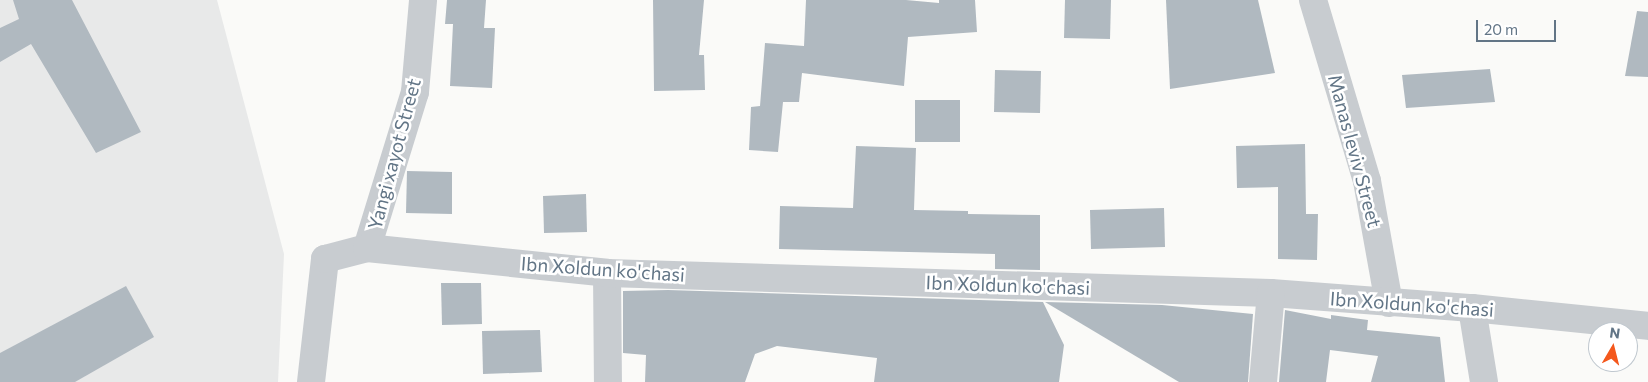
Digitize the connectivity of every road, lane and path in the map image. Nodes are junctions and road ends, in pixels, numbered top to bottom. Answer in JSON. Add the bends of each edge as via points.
{"nodes":[{"id":1,"x":423,"y":0,"type":"edge"},
{"id":2,"x":1313,"y":0,"type":"edge"},
{"id":3,"x":367,"y":248,"type":"junction"},
{"id":4,"x":607,"y":273,"type":"junction"},
{"id":5,"x":1271,"y":293,"type":"junction"},
{"id":6,"x":1389,"y":303,"type":"junction"},
{"id":7,"x":1472,"y":308,"type":"junction"},
{"id":8,"x":1648,"y":326,"type":"edge"},
{"id":9,"x":311,"y":382,"type":"edge"},
{"id":10,"x":608,"y":382,"type":"edge"},
{"id":11,"x":1263,"y":382,"type":"edge"},
{"id":12,"x":1484,"y":382,"type":"edge"}],
"edges":[{"from":1,"to":3,"type":"street","name":"Yangi xayot Street","via":[[415,92]]},
{"from":2,"to":6,"type":"street","name":"Manas leviv Street","via":[[1367,181]]},
{"from":3,"to":4,"type":"street","name":"Ibn Xoldun ko'chasi"},
{"from":3,"to":9,"type":"street","via":[[325,259]]},
{"from":4,"to":5,"type":"street","name":"Ibn Xoldun ko'chasi"},
{"from":4,"to":10,"type":"street"},
{"from":5,"to":6,"type":"street","name":"Ibn Xoldun ko'chasi"},
{"from":5,"to":11,"type":"street"},
{"from":6,"to":7,"type":"street","name":"Ibn Xoldun ko'chasi"},
{"from":7,"to":8,"type":"street","name":"Ibn Xoldun ko'chasi"},
{"from":7,"to":12,"type":"street"}]}
